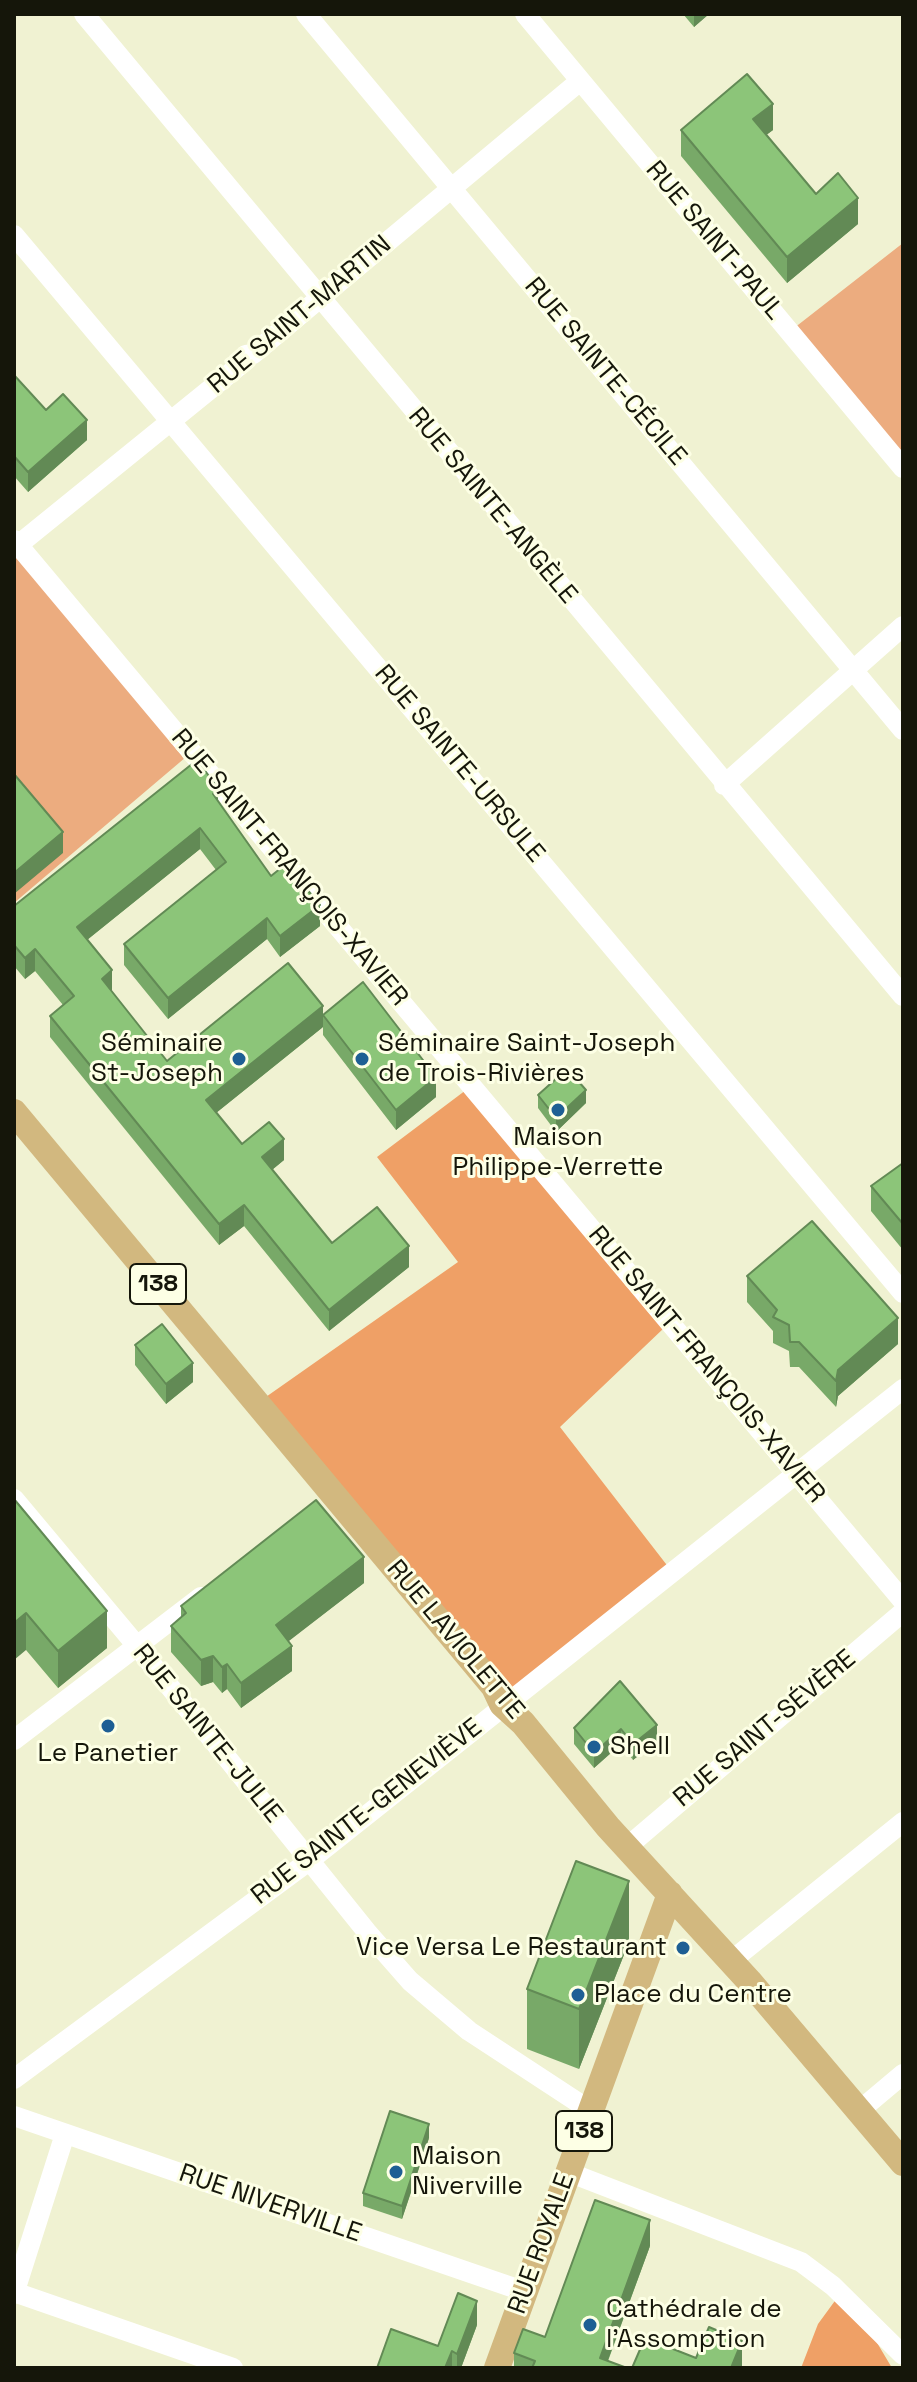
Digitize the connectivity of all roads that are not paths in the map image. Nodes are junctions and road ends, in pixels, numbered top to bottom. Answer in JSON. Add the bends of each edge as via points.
{"nodes":[{"id":1,"x":84,"y":14,"type":"edge"},
{"id":2,"x":306,"y":14,"type":"edge"},
{"id":3,"x":525,"y":14,"type":"edge"},
{"id":4,"x":580,"y":81,"type":"junction"},
{"id":5,"x":452,"y":188,"type":"junction"},
{"id":6,"x":14,"y":235,"type":"edge"},
{"id":7,"x":321,"y":299,"type":"junction"},
{"id":8,"x":171,"y":421,"type":"junction"},
{"id":9,"x":903,"y":468,"type":"edge"},
{"id":10,"x":16,"y":543,"type":"edge"},
{"id":11,"x":903,"y":626,"type":"edge"},
{"id":12,"x":854,"y":672,"type":"junction"},
{"id":13,"x":903,"y":730,"type":"edge"},
{"id":14,"x":724,"y":785,"type":"junction"},
{"id":15,"x":903,"y":996,"type":"edge"},
{"id":16,"x":16,"y":1118,"type":"edge"},
{"id":17,"x":903,"y":1293,"type":"edge"},
{"id":18,"x":903,"y":1389,"type":"edge"},
{"id":19,"x":798,"y":1474,"type":"junction"},
{"id":20,"x":14,"y":1499,"type":"edge"},
{"id":21,"x":224,"y":1580,"type":"edge"},
{"id":22,"x":903,"y":1601,"type":"edge"},
{"id":23,"x":903,"y":1612,"type":"edge"},
{"id":24,"x":137,"y":1646,"type":"junction"},
{"id":25,"x":502,"y":1704,"type":"junction"},
{"id":26,"x":14,"y":1740,"type":"edge"},
{"id":27,"x":903,"y":1822,"type":"edge"},
{"id":28,"x":627,"y":1847,"type":"junction"},
{"id":29,"x":309,"y":1861,"type":"junction"},
{"id":30,"x":670,"y":1894,"type":"junction"},
{"id":31,"x":731,"y":1961,"type":"junction"},
{"id":32,"x":903,"y":2074,"type":"edge"},
{"id":33,"x":14,"y":2079,"type":"edge"},
{"id":34,"x":591,"y":2111,"type":"junction"},
{"id":35,"x":859,"y":2111,"type":"junction"},
{"id":36,"x":14,"y":2116,"type":"edge"},
{"id":37,"x":65,"y":2134,"type":"junction"},
{"id":38,"x":903,"y":2163,"type":"edge"},
{"id":39,"x":568,"y":2172,"type":"junction"},
{"id":40,"x":526,"y":2292,"type":"junction"},
{"id":41,"x":14,"y":2293,"type":"edge"},
{"id":42,"x":903,"y":2356,"type":"edge"},
{"id":43,"x":233,"y":2368,"type":"edge"},
{"id":44,"x":497,"y":2368,"type":"edge"},
{"id":45,"x":892,"y":2368,"type":"edge"}],
"edges":[{"from":1,"to":7,"type":"street","name":"RUE SAINTE-ANGÈLE"},
{"from":2,"to":5,"type":"street","name":"RUE SAINTE-CÉCILE"},
{"from":3,"to":4,"type":"street","name":"RUE SAINT-PAUL"},
{"from":4,"to":5,"type":"street","name":"RUE SAINT-MARTIN"},
{"from":4,"to":9,"type":"street","name":"RUE SAINT-PAUL"},
{"from":5,"to":7,"type":"street","name":"RUE SAINT-MARTIN"},
{"from":5,"to":12,"type":"street","name":"RUE SAINTE-CÉCILE"},
{"from":6,"to":8,"type":"street","name":"RUE SAINTE-URSULE"},
{"from":7,"to":8,"type":"street","name":"RUE SAINT-MARTIN"},
{"from":7,"to":14,"type":"street","name":"RUE SAINTE-ANGÈLE"},
{"from":8,"to":10,"type":"street","name":"RUE SAINT-MARTIN"},
{"from":8,"to":17,"type":"street","name":"RUE SAINTE-URSULE"},
{"from":10,"to":19,"type":"street","name":"RUE SAINT-FRANÇOIS-XAVIER"},
{"from":11,"to":12,"type":"street"},
{"from":12,"to":13,"type":"street","name":"RUE SAINTE-CÉCILE"},
{"from":12,"to":14,"type":"street"},
{"from":14,"to":15,"type":"street","name":"RUE SAINTE-ANGÈLE"},
{"from":16,"to":25,"type":"main road","name":"RUE LAVIOLETTE","number":"138","via":[[328,1500],[494,1687]]},
{"from":18,"to":19,"type":"street","name":"RUE SAINTE-GENEVIÈVE"},
{"from":19,"to":22,"type":"street","name":"RUE SAINT-FRANÇOIS-XAVIER"},
{"from":19,"to":25,"type":"street","name":"RUE SAINTE-GENEVIÈVE","via":[[536,1683]]},
{"from":20,"to":24,"type":"street","name":"RUE SAINTE-JULIE"},
{"from":21,"to":24,"type":"street"},
{"from":23,"to":28,"type":"street","name":"RUE SAINT-SÉVÈRE"},
{"from":24,"to":26,"type":"street"},
{"from":24,"to":29,"type":"street","name":"RUE SAINTE-JULIE"},
{"from":25,"to":28,"type":"main road","name":"RUE LAVIOLETTE","number":"138"},
{"from":25,"to":29,"type":"street","name":"RUE SAINTE-GENEVIÈVE"},
{"from":27,"to":31,"type":"street"},
{"from":28,"to":30,"type":"main road","name":"RUE LAVIOLETTE","number":"138"},
{"from":29,"to":33,"type":"street","name":"RUE SAINTE-GENEVIÈVE"},
{"from":29,"to":34,"type":"street","name":"RUE SAINTE-JULIE","via":[[387,1956],[432,2001]]},
{"from":30,"to":31,"type":"main road","name":"RUE LAVIOLETTE","number":"138"},
{"from":30,"to":34,"type":"main road","name":"RUE ROYALE","number":"138"},
{"from":31,"to":35,"type":"main road","name":"RUE LAVIOLETTE","number":"138"},
{"from":32,"to":35,"type":"street"},
{"from":34,"to":39,"type":"main road","name":"RUE ROYALE","number":"138"},
{"from":35,"to":38,"type":"main road","name":"RUE LAVIOLETTE","number":"138"},
{"from":36,"to":37,"type":"street","name":"RUE NIVERVILLE"},
{"from":37,"to":40,"type":"street","name":"RUE NIVERVILLE"},
{"from":37,"to":41,"type":"street"},
{"from":39,"to":40,"type":"main road","name":"RUE ROYALE","number":"138"},
{"from":39,"to":42,"type":"street","via":[[801,2262],[833,2286]]},
{"from":40,"to":44,"type":"main road","name":"RUE ROYALE","number":"138"},
{"from":41,"to":43,"type":"street"},
{"from":42,"to":45,"type":"street"}]}
